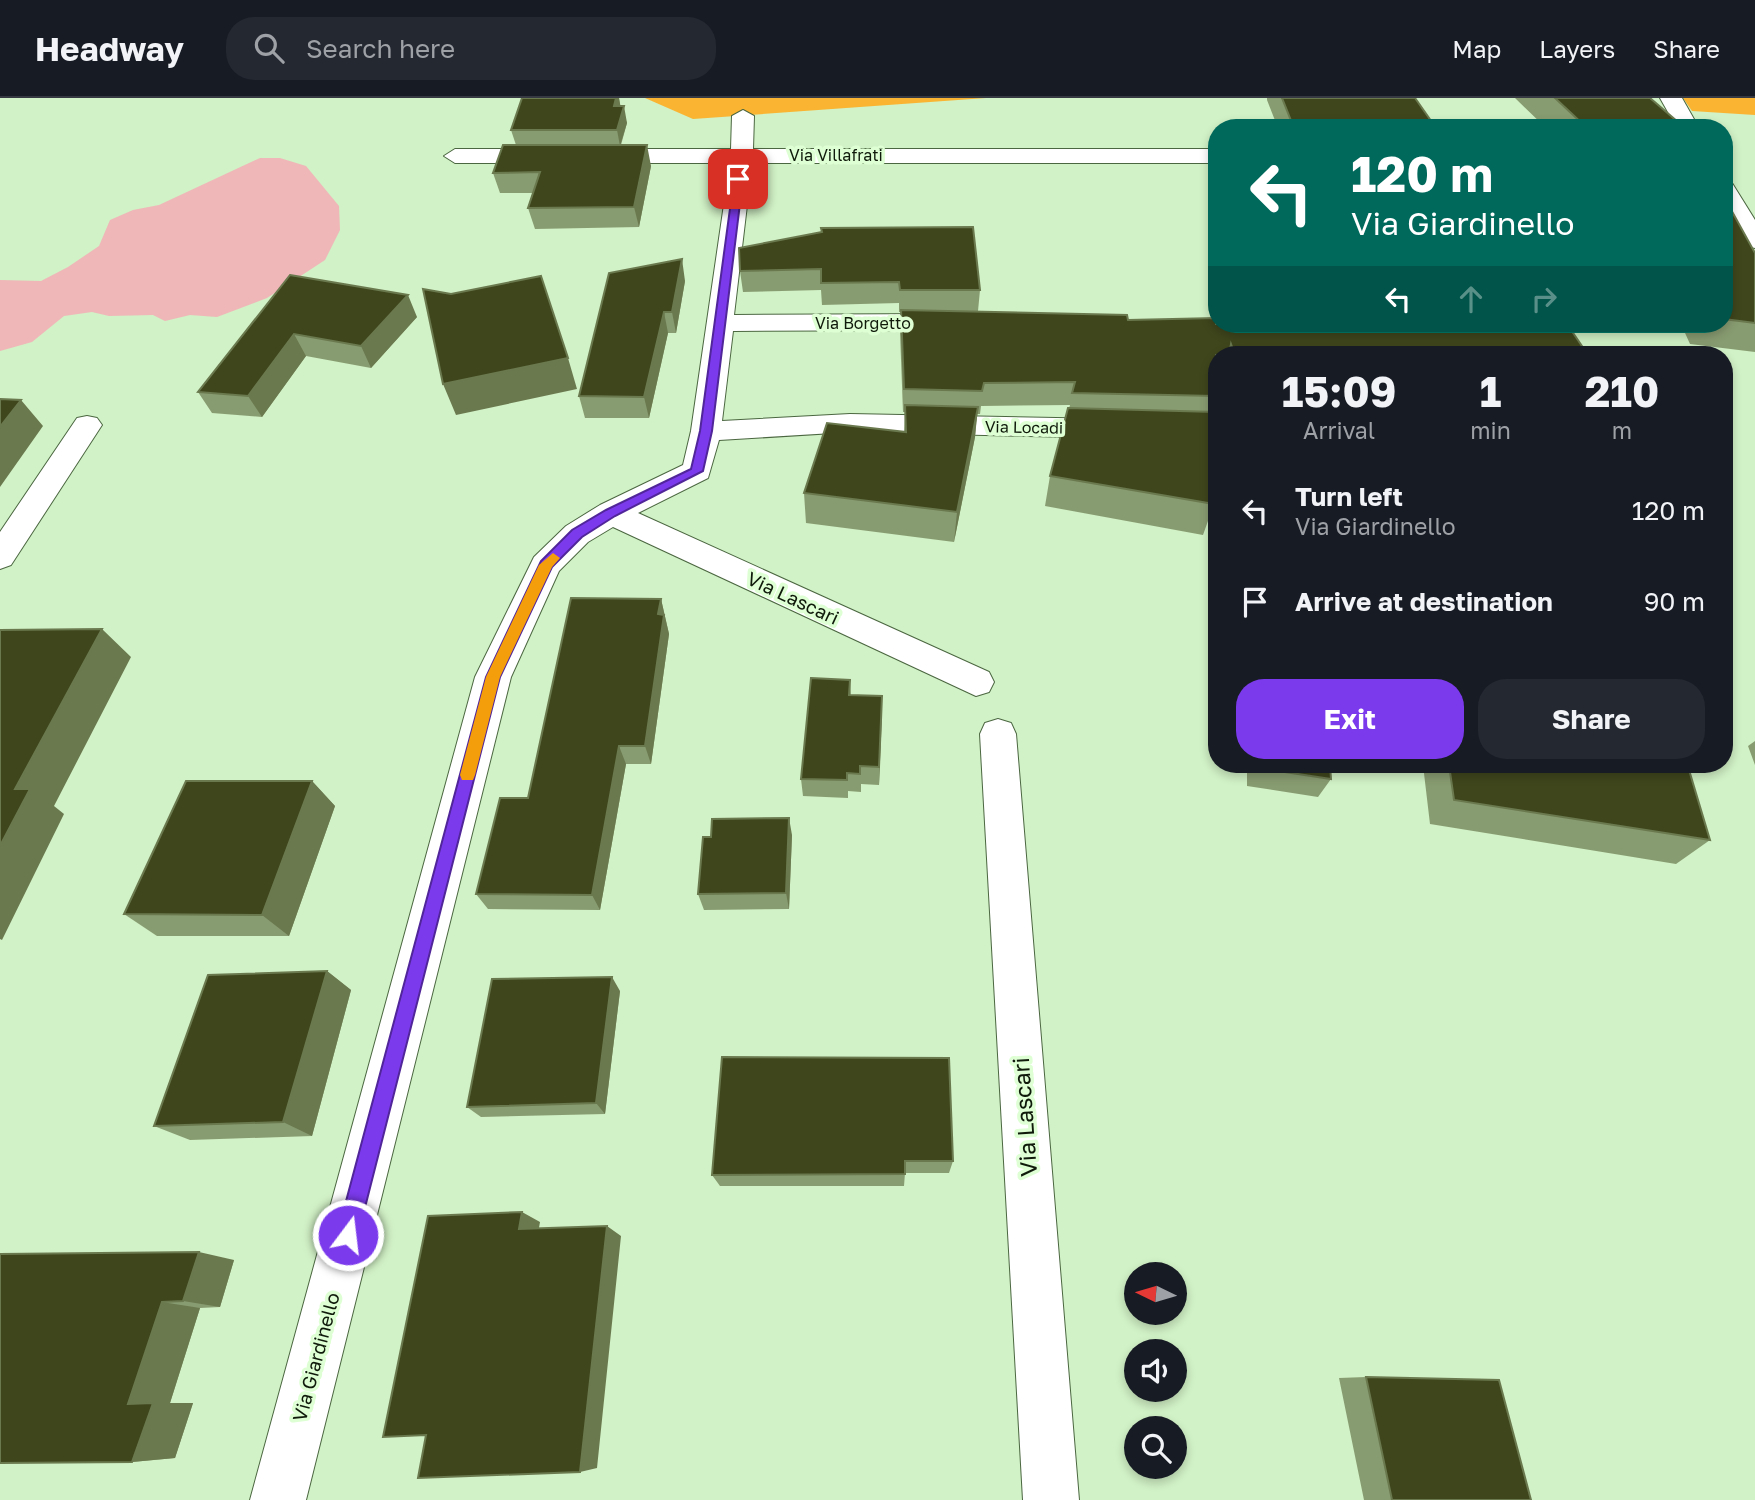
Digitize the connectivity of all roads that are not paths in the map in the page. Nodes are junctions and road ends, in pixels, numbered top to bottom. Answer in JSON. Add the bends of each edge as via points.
{"nodes":[{"id":1,"x":1671,"y":98,"type":"edge"},
{"id":2,"x":743,"y":116,"type":"dead end"},
{"id":3,"x":1683,"y":119,"type":"edge"},
{"id":4,"x":741,"y":155,"type":"junction"},
{"id":5,"x":456,"y":156,"type":"dead end"},
{"id":6,"x":1208,"y":156,"type":"edge"},
{"id":7,"x":1733,"y":203,"type":"edge"},
{"id":8,"x":1755,"y":241,"type":"edge"},
{"id":9,"x":982,"y":322,"type":"edge"},
{"id":10,"x":719,"y":323,"type":"junction"},
{"id":11,"x":87,"y":425,"type":"dead end"},
{"id":12,"x":706,"y":431,"type":"junction"},
{"id":13,"x":1208,"y":431,"type":"edge"},
{"id":14,"x":611,"y":513,"type":"junction"},
{"id":15,"x":0,"y":557,"type":"edge"},
{"id":16,"x":975,"y":682,"type":"dead end"},
{"id":17,"x":998,"y":734,"type":"dead end"},
{"id":18,"x":278,"y":1500,"type":"edge"},
{"id":19,"x":1051,"y":1500,"type":"edge"}],
"edges":[{"from":1,"to":3,"type":"street"},
{"from":2,"to":4,"type":"street","name":"Via Giardinello"},
{"from":4,"to":5,"type":"street","name":"Via Villafrati"},
{"from":4,"to":6,"type":"street","name":"Via Villafrati"},
{"from":4,"to":10,"type":"street","name":"Via Giardinello"},
{"from":7,"to":8,"type":"street"},
{"from":9,"to":10,"type":"street","name":"Via Borgetto"},
{"from":10,"to":12,"type":"street","name":"Via Giardinello"},
{"from":11,"to":15,"type":"street"},
{"from":12,"to":13,"type":"street","name":"Via Locadi","via":[[850,423]]},
{"from":12,"to":14,"type":"street","name":"Via Giardinello","via":[[697,471]]},
{"from":14,"to":16,"type":"street","name":"Via Lascari"},
{"from":14,"to":18,"type":"street","name":"Via Giardinello","via":[[577,534],[546,565],[493,677]]},
{"from":17,"to":19,"type":"street","name":"Via Lascari"}]}
